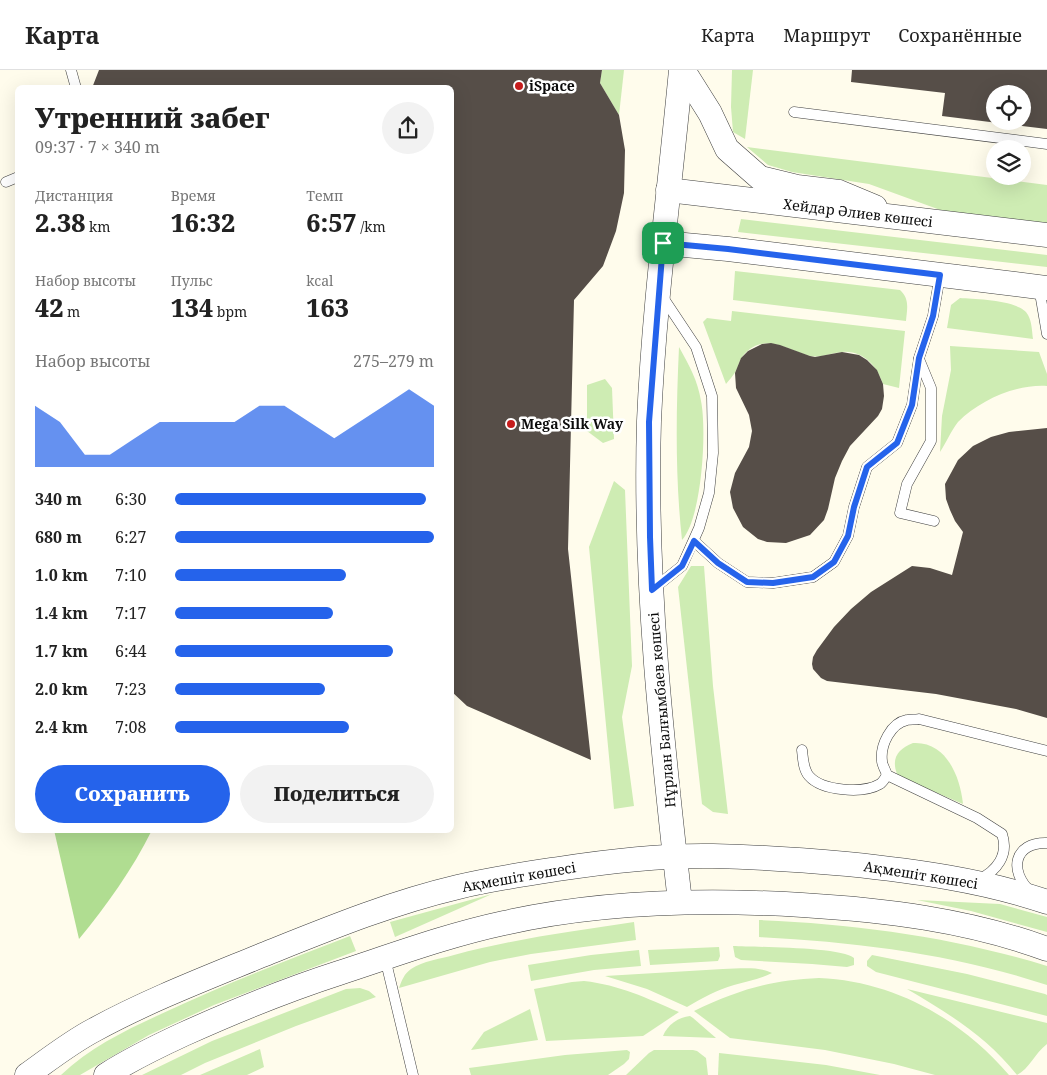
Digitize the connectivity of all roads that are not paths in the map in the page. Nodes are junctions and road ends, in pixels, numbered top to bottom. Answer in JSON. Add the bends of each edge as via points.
{"nodes":[{"id":1,"x":71,"y":70,"type":"edge"},
{"id":2,"x":682,"y":70,"type":"edge"},
{"id":3,"x":75,"y":85,"type":"edge"},
{"id":4,"x":794,"y":112,"type":"dead end"},
{"id":5,"x":1047,"y":144,"type":"edge"},
{"id":6,"x":15,"y":178,"type":"edge"},
{"id":7,"x":6,"y":182,"type":"dead end"},
{"id":8,"x":668,"y":190,"type":"junction"},
{"id":9,"x":896,"y":218,"type":"junction"},
{"id":10,"x":1047,"y":235,"type":"edge"},
{"id":11,"x":663,"y":243,"type":"junction"},
{"id":12,"x":940,"y":275,"type":"junction"},
{"id":13,"x":1043,"y":288,"type":"edge"},
{"id":14,"x":658,"y":291,"type":"junction"},
{"id":15,"x":1047,"y":334,"type":"edge"},
{"id":16,"x":919,"y":358,"type":"junction"},
{"id":17,"x":934,"y":521,"type":"dead end"},
{"id":18,"x":694,"y":541,"type":"junction"},
{"id":19,"x":652,"y":590,"type":"junction"},
{"id":20,"x":802,"y":750,"type":"dead end"},
{"id":21,"x":1047,"y":751,"type":"edge"},
{"id":22,"x":888,"y":775,"type":"junction"},
{"id":23,"x":1047,"y":843,"type":"edge"},
{"id":24,"x":675,"y":857,"type":"junction"},
{"id":25,"x":973,"y":882,"type":"junction"},
{"id":26,"x":1043,"y":900,"type":"edge"},
{"id":27,"x":680,"y":902,"type":"junction"},
{"id":28,"x":1047,"y":949,"type":"edge"},
{"id":29,"x":384,"y":957,"type":"junction"},
{"id":30,"x":27,"y":1075,"type":"edge"},
{"id":31,"x":106,"y":1075,"type":"edge"},
{"id":32,"x":412,"y":1075,"type":"edge"}],
"edges":[{"from":1,"to":3,"type":"lane"},
{"from":2,"to":8,"type":"street","name":"Нұрлан Балғымбаев көшесі"},
{"from":2,"to":9,"type":"street","via":[[710,113],[727,149],[760,178],[839,192]]},
{"from":4,"to":5,"type":"lane"},
{"from":6,"to":7,"type":"lane"},
{"from":8,"to":9,"type":"street","name":"Хейдар Әлиев көшесі"},
{"from":8,"to":11,"type":"street","name":"Нұрлан Балғымбаев көшесі"},
{"from":9,"to":10,"type":"street","name":"Хейдар Әлиев көшесі"},
{"from":11,"to":12,"type":"street"},
{"from":11,"to":14,"type":"street","name":"Нұрлан Балғымбаев көшесі"},
{"from":12,"to":13,"type":"street"},
{"from":12,"to":16,"type":"lane","via":[[933,316]]},
{"from":13,"to":15,"type":"lane"},
{"from":14,"to":18,"type":"lane","via":[[696,347],[712,396],[714,453],[709,493]]},
{"from":14,"to":19,"type":"street","name":"Нұрлан Балғымбаев көшесі","via":[[649,422]]},
{"from":16,"to":17,"type":"lane","via":[[931,388],[931,441],[907,484],[900,514]]},
{"from":16,"to":18,"type":"lane","via":[[912,405],[897,443],[867,467],[848,536],[834,562],[813,577],[773,583],[747,582],[718,563]]},
{"from":18,"to":19,"type":"lane","via":[[682,566]]},
{"from":19,"to":24,"type":"street","name":"Нұрлан Балғымбаев көшесі"},
{"from":20,"to":22,"type":"lane","via":[[808,775],[828,788],[869,788],[881,783]]},
{"from":21,"to":22,"type":"lane","via":[[919,719],[906,720],[887,735],[882,748],[882,762]]},
{"from":22,"to":25,"type":"lane","via":[[977,818],[1002,834],[1006,845],[998,863],[987,876]]},
{"from":23,"to":26,"type":"lane","via":[[1029,845],[1016,864],[1028,889]]},
{"from":24,"to":25,"type":"street","name":"Ақмешіт көшесі","via":[[821,862]]},
{"from":24,"to":27,"type":"street","name":"Нұрлан Балғымбаев көшесі"},
{"from":24,"to":30,"type":"street","name":"Ақмешіт көшесі","via":[[590,864],[509,877],[458,887],[374,912],[135,1008],[91,1031]]},
{"from":25,"to":26,"type":"street","name":"Ақмешіт көшесі"},
{"from":27,"to":28,"type":"street","via":[[777,904],[912,915],[960,923]]},
{"from":27,"to":29,"type":"street","via":[[533,917],[466,932]]},
{"from":29,"to":31,"type":"street","via":[[216,1020]]},
{"from":29,"to":32,"type":"lane"}]}
